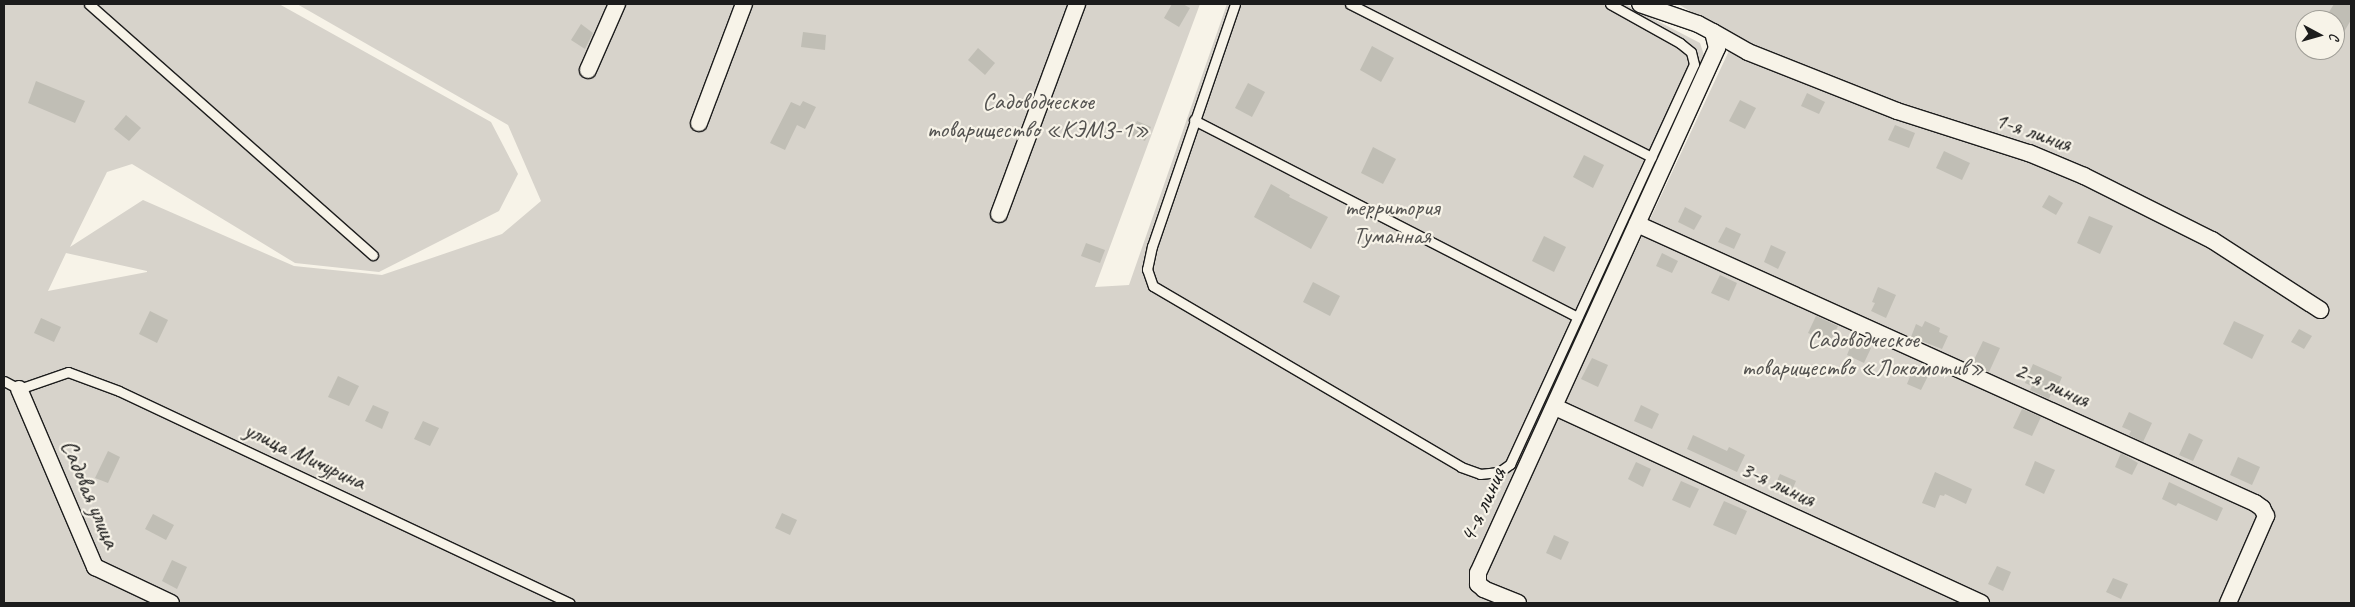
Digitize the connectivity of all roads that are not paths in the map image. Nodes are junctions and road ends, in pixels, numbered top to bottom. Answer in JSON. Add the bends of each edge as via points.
{"nodes":[{"id":1,"x":89,"y":4,"type":"edge"},
{"id":2,"x":617,"y":4,"type":"edge"},
{"id":3,"x":744,"y":4,"type":"edge"},
{"id":4,"x":1077,"y":4,"type":"edge"},
{"id":5,"x":1234,"y":4,"type":"edge"},
{"id":6,"x":1350,"y":4,"type":"edge"},
{"id":7,"x":1610,"y":4,"type":"edge"},
{"id":8,"x":1640,"y":4,"type":"edge"},
{"id":9,"x":1713,"y":32,"type":"junction"},
{"id":10,"x":588,"y":70,"type":"dead end"},
{"id":11,"x":1194,"y":120,"type":"junction"},
{"id":12,"x":700,"y":123,"type":"dead end"},
{"id":13,"x":1651,"y":157,"type":"junction"},
{"id":14,"x":999,"y":214,"type":"dead end"},
{"id":15,"x":1637,"y":224,"type":"junction"},
{"id":16,"x":373,"y":254,"type":"dead end"},
{"id":17,"x":2320,"y":310,"type":"dead end"},
{"id":18,"x":1577,"y":317,"type":"junction"},
{"id":19,"x":4,"y":381,"type":"edge"},
{"id":20,"x":19,"y":390,"type":"junction"},
{"id":21,"x":1539,"y":399,"type":"junction"},
{"id":22,"x":1555,"y":407,"type":"junction"},
{"id":23,"x":171,"y":603,"type":"edge"},
{"id":24,"x":570,"y":603,"type":"edge"},
{"id":25,"x":1518,"y":603,"type":"edge"},
{"id":26,"x":1981,"y":603,"type":"edge"},
{"id":27,"x":2228,"y":603,"type":"edge"}],
"edges":[{"from":1,"to":16,"type":"lane"},
{"from":2,"to":10,"type":"street"},
{"from":3,"to":12,"type":"street"},
{"from":4,"to":14,"type":"street"},
{"from":5,"to":11,"type":"lane"},
{"from":6,"to":13,"type":"lane"},
{"from":7,"to":13,"type":"lane","via":[[1691,52],[1694,64]]},
{"from":8,"to":9,"type":"street","name":"1-я линия"},
{"from":9,"to":15,"type":"street","via":[[1717,48],[1710,67]]},
{"from":9,"to":17,"type":"street","name":"1-я линия","via":[[1748,52],[1897,111],[2029,153],[2084,176],[2212,240]]},
{"from":11,"to":18,"type":"lane"},
{"from":11,"to":21,"type":"lane","via":[[1146,269],[1153,286],[1462,467],[1480,474],[1498,472],[1510,464]]},
{"from":13,"to":18,"type":"lane"},
{"from":15,"to":22,"type":"street"},
{"from":15,"to":27,"type":"street","name":"2-я линия","via":[[2255,503],[2266,516]]},
{"from":18,"to":21,"type":"lane"},
{"from":19,"to":20,"type":"lane"},
{"from":20,"to":23,"type":"street","name":"Садовая улица","via":[[95,567]]},
{"from":20,"to":24,"type":"lane","name":"улица Мичурина","via":[[68,372],[119,391]]},
{"from":21,"to":22,"type":"lane"},
{"from":22,"to":25,"type":"street","name":"4-я линия","via":[[1478,573],[1478,584],[1484,589]]},
{"from":22,"to":26,"type":"street","name":"3-я линия"}]}
